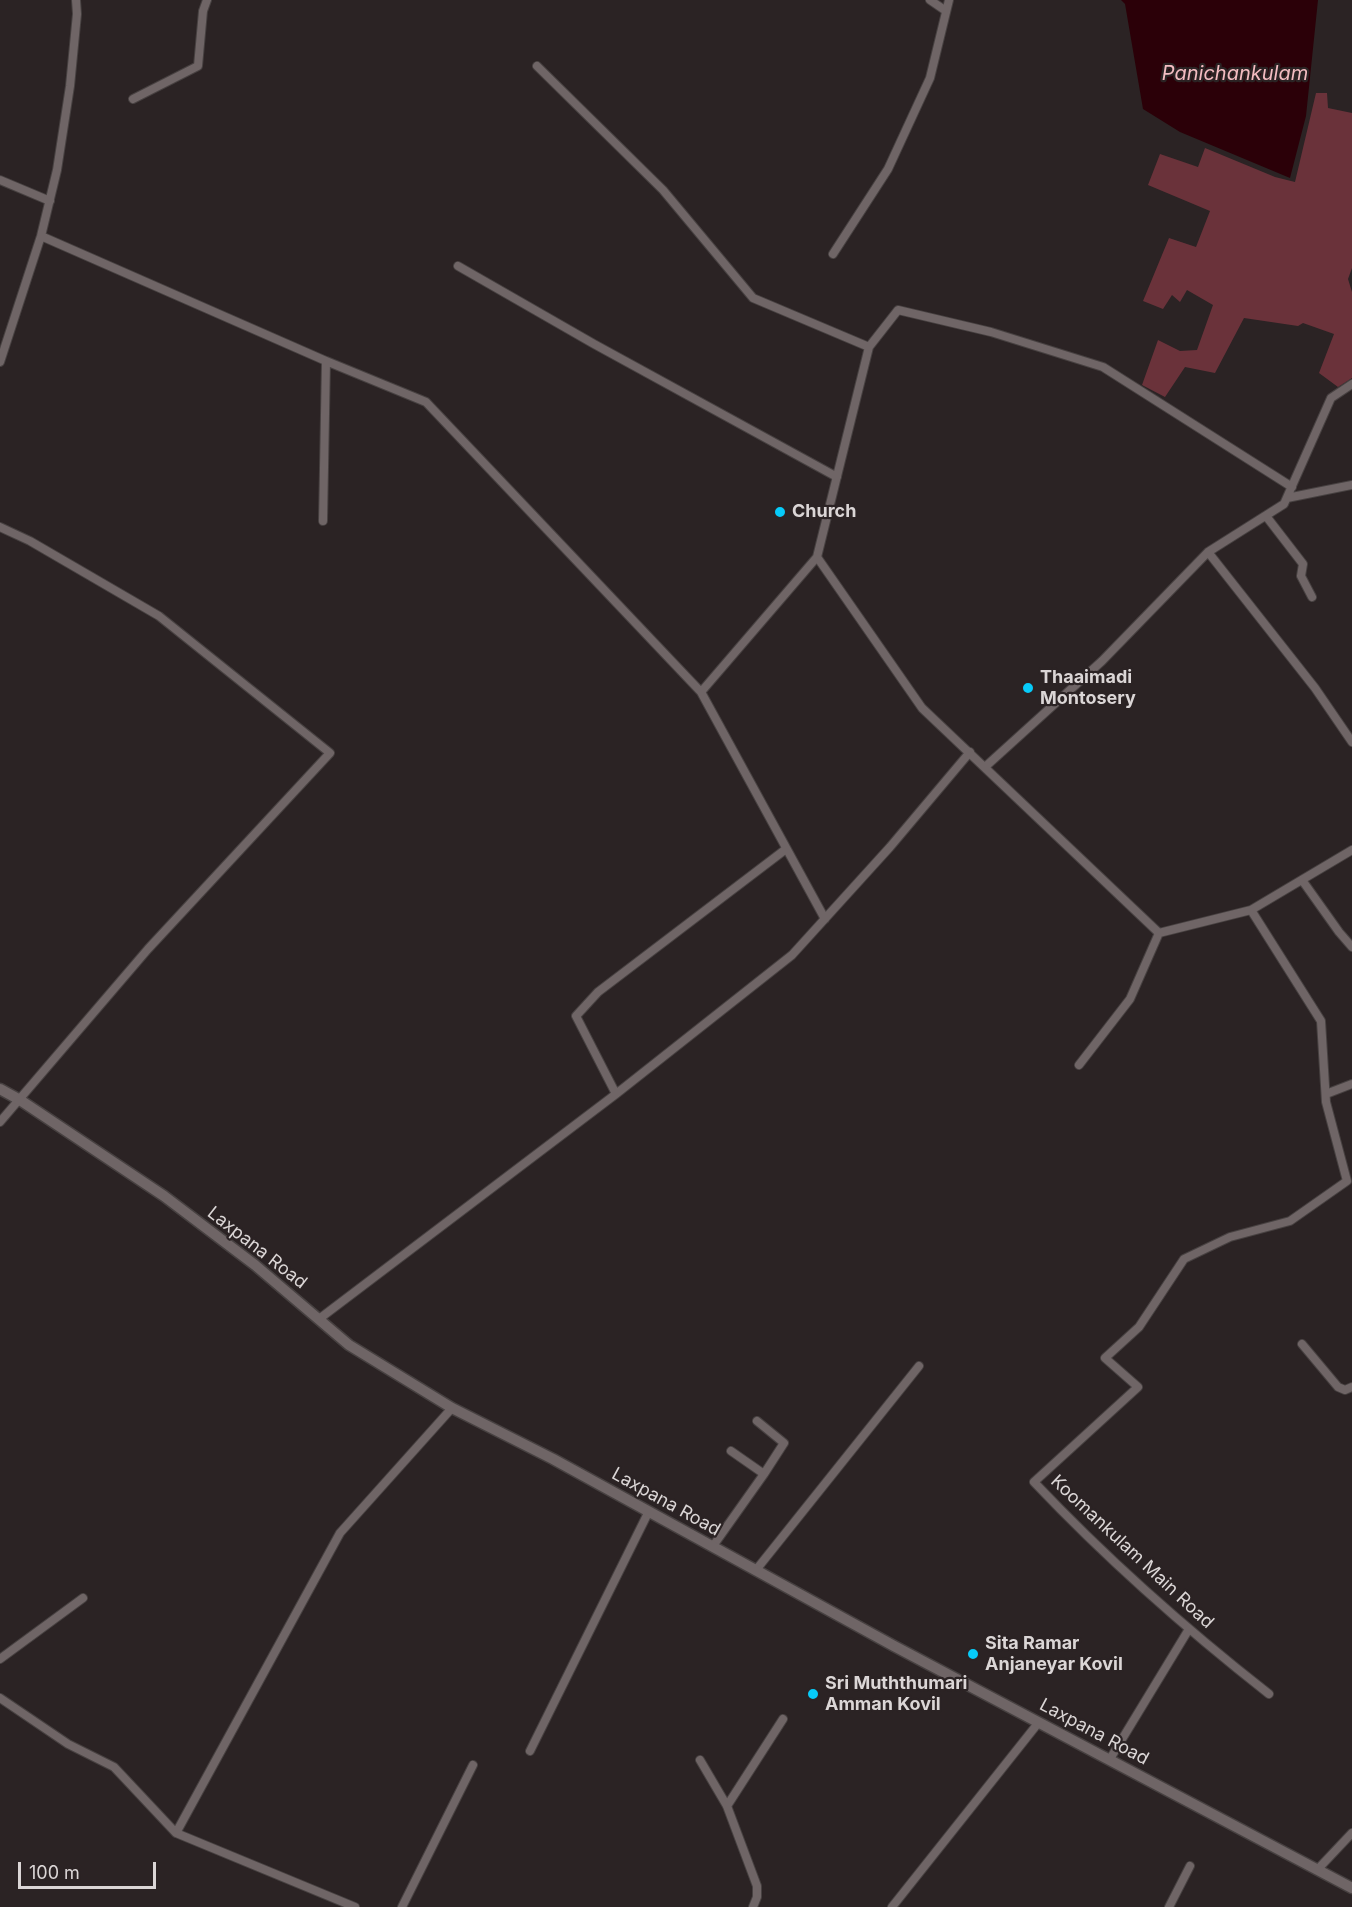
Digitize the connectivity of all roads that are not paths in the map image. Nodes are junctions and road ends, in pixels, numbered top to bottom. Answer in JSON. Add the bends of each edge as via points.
{"nodes":[{"id":1,"x":76,"y":0,"type":"edge"},
{"id":2,"x":207,"y":0,"type":"edge"},
{"id":3,"x":930,"y":0,"type":"edge"},
{"id":4,"x":949,"y":0,"type":"edge"},
{"id":5,"x":946,"y":11,"type":"junction"},
{"id":6,"x":537,"y":66,"type":"dead end"},
{"id":7,"x":133,"y":99,"type":"dead end"},
{"id":8,"x":0,"y":180,"type":"edge"},
{"id":9,"x":50,"y":201,"type":"junction"},
{"id":10,"x":41,"y":236,"type":"junction"},
{"id":11,"x":833,"y":254,"type":"dead end"},
{"id":12,"x":458,"y":266,"type":"dead end"},
{"id":13,"x":869,"y":347,"type":"junction"},
{"id":14,"x":326,"y":361,"type":"junction"},
{"id":15,"x":0,"y":362,"type":"edge"},
{"id":16,"x":1352,"y":384,"type":"edge"},
{"id":17,"x":837,"y":477,"type":"junction"},
{"id":18,"x":1352,"y":485,"type":"edge"},
{"id":19,"x":1292,"y":487,"type":"junction"},
{"id":20,"x":1287,"y":498,"type":"junction"},
{"id":21,"x":1266,"y":516,"type":"junction"},
{"id":22,"x":323,"y":521,"type":"dead end"},
{"id":23,"x":0,"y":527,"type":"edge"},
{"id":24,"x":1208,"y":552,"type":"junction"},
{"id":25,"x":817,"y":557,"type":"junction"},
{"id":26,"x":1312,"y":597,"type":"dead end"},
{"id":27,"x":701,"y":692,"type":"junction"},
{"id":28,"x":1352,"y":742,"type":"edge"},
{"id":29,"x":970,"y":752,"type":"junction"},
{"id":30,"x":985,"y":767,"type":"junction"},
{"id":31,"x":786,"y":849,"type":"junction"},
{"id":32,"x":1352,"y":850,"type":"edge"},
{"id":33,"x":1302,"y":880,"type":"junction"},
{"id":34,"x":1251,"y":910,"type":"junction"},
{"id":35,"x":825,"y":919,"type":"junction"},
{"id":36,"x":1159,"y":933,"type":"junction"},
{"id":37,"x":1352,"y":947,"type":"edge"},
{"id":38,"x":1079,"y":1065,"type":"dead end"},
{"id":39,"x":1352,"y":1084,"type":"edge"},
{"id":40,"x":0,"y":1089,"type":"edge"},
{"id":41,"x":616,"y":1094,"type":"junction"},
{"id":42,"x":1326,"y":1095,"type":"junction"},
{"id":43,"x":20,"y":1100,"type":"junction"},
{"id":44,"x":0,"y":1122,"type":"edge"},
{"id":45,"x":1349,"y":1184,"type":"edge"},
{"id":46,"x":319,"y":1318,"type":"junction"},
{"id":47,"x":1302,"y":1344,"type":"dead end"},
{"id":48,"x":919,"y":1366,"type":"dead end"},
{"id":49,"x":1352,"y":1387,"type":"edge"},
{"id":50,"x":452,"y":1408,"type":"junction"},
{"id":51,"x":757,"y":1421,"type":"dead end"},
{"id":52,"x":731,"y":1451,"type":"dead end"},
{"id":53,"x":764,"y":1474,"type":"junction"},
{"id":54,"x":649,"y":1511,"type":"junction"},
{"id":55,"x":713,"y":1546,"type":"junction"},
{"id":56,"x":756,"y":1570,"type":"junction"},
{"id":57,"x":83,"y":1598,"type":"dead end"},
{"id":58,"x":1189,"y":1629,"type":"junction"},
{"id":59,"x":0,"y":1659,"type":"edge"},
{"id":60,"x":1269,"y":1694,"type":"dead end"},
{"id":61,"x":0,"y":1698,"type":"edge"},
{"id":62,"x":783,"y":1719,"type":"dead end"},
{"id":63,"x":1040,"y":1722,"type":"junction"},
{"id":64,"x":530,"y":1751,"type":"dead end"},
{"id":65,"x":1110,"y":1758,"type":"junction"},
{"id":66,"x":700,"y":1760,"type":"dead end"},
{"id":67,"x":473,"y":1765,"type":"dead end"},
{"id":68,"x":727,"y":1806,"type":"junction"},
{"id":69,"x":176,"y":1833,"type":"junction"},
{"id":70,"x":1352,"y":1833,"type":"edge"},
{"id":71,"x":1190,"y":1866,"type":"dead end"},
{"id":72,"x":1318,"y":1869,"type":"junction"},
{"id":73,"x":1352,"y":1887,"type":"edge"},
{"id":74,"x":355,"y":1907,"type":"edge"},
{"id":75,"x":402,"y":1907,"type":"edge"},
{"id":76,"x":753,"y":1907,"type":"edge"},
{"id":77,"x":892,"y":1907,"type":"edge"},
{"id":78,"x":1169,"y":1907,"type":"edge"}],
"edges":[{"from":1,"to":9,"type":"street","via":[[70,86]]},
{"from":2,"to":7,"type":"street","via":[[198,66]]},
{"from":3,"to":5,"type":"street"},
{"from":4,"to":5,"type":"street"},
{"from":5,"to":11,"type":"street","via":[[930,78],[893,159]]},
{"from":6,"to":13,"type":"street","via":[[663,189],[753,298]]},
{"from":8,"to":9,"type":"street"},
{"from":9,"to":10,"type":"street"},
{"from":10,"to":14,"type":"street"},
{"from":10,"to":15,"type":"street"},
{"from":12,"to":17,"type":"street"},
{"from":13,"to":17,"type":"street"},
{"from":13,"to":19,"type":"street","via":[[898,310],[991,332],[1103,367]]},
{"from":14,"to":22,"type":"street"},
{"from":14,"to":27,"type":"street","via":[[426,402]]},
{"from":16,"to":19,"type":"street","via":[[1331,399]]},
{"from":17,"to":25,"type":"street"},
{"from":18,"to":20,"type":"street"},
{"from":19,"to":20,"type":"street"},
{"from":20,"to":21,"type":"street"},
{"from":21,"to":24,"type":"street"},
{"from":21,"to":26,"type":"street","via":[[1303,564],[1300,576]]},
{"from":23,"to":43,"type":"street","via":[[159,616],[330,753],[148,949]]},
{"from":24,"to":28,"type":"street","via":[[1315,688]]},
{"from":24,"to":30,"type":"street","via":[[1102,662]]},
{"from":25,"to":27,"type":"street"},
{"from":25,"to":29,"type":"street","via":[[922,708]]},
{"from":27,"to":31,"type":"street"},
{"from":29,"to":30,"type":"street"},
{"from":29,"to":35,"type":"street"},
{"from":30,"to":36,"type":"street"},
{"from":31,"to":35,"type":"street"},
{"from":31,"to":41,"type":"street","via":[[598,992],[576,1016]]},
{"from":32,"to":33,"type":"street"},
{"from":33,"to":34,"type":"street"},
{"from":33,"to":37,"type":"street"},
{"from":34,"to":36,"type":"street"},
{"from":34,"to":42,"type":"street","name":"Koomankulam Main Road","via":[[1321,1021]]},
{"from":35,"to":41,"type":"street","via":[[792,955]]},
{"from":36,"to":38,"type":"street","via":[[1130,999]]},
{"from":39,"to":42,"type":"street"},
{"from":40,"to":43,"type":"street","name":"Laxpana Road"},
{"from":41,"to":46,"type":"street"},
{"from":42,"to":45,"type":"street","name":"Koomankulam Main Road"},
{"from":43,"to":44,"type":"street"},
{"from":43,"to":46,"type":"street","name":"Laxpana Road","via":[[164,1196]]},
{"from":45,"to":58,"type":"street","name":"Koomankulam Main Road","via":[[1290,1221],[1230,1237],[1184,1259],[1139,1327],[1105,1358],[1138,1387],[1034,1482],[1082,1533]]},
{"from":46,"to":50,"type":"street","name":"Laxpana Road","via":[[349,1346]]},
{"from":47,"to":49,"type":"street","via":[[1338,1387]]},
{"from":48,"to":56,"type":"street"},
{"from":50,"to":54,"type":"street","name":"Laxpana Road"},
{"from":50,"to":69,"type":"street","via":[[340,1533]]},
{"from":51,"to":53,"type":"street","via":[[784,1443]]},
{"from":52,"to":53,"type":"street"},
{"from":53,"to":55,"type":"street"},
{"from":54,"to":55,"type":"street","name":"Laxpana Road"},
{"from":54,"to":64,"type":"street"},
{"from":55,"to":56,"type":"street","name":"Laxpana Road"},
{"from":56,"to":63,"type":"street","name":"Laxpana Road"},
{"from":57,"to":59,"type":"street"},
{"from":58,"to":60,"type":"street","name":"Koomankulam Main Road"},
{"from":58,"to":65,"type":"street"},
{"from":61,"to":69,"type":"street","via":[[68,1744],[114,1767]]},
{"from":62,"to":68,"type":"street"},
{"from":63,"to":65,"type":"street","name":"Laxpana Road"},
{"from":63,"to":77,"type":"street"},
{"from":65,"to":72,"type":"street","name":"Laxpana Road"},
{"from":66,"to":68,"type":"street"},
{"from":67,"to":75,"type":"street"},
{"from":68,"to":76,"type":"street","via":[[757,1886]]},
{"from":69,"to":74,"type":"street"},
{"from":70,"to":72,"type":"street"},
{"from":71,"to":78,"type":"street"},
{"from":72,"to":73,"type":"street","name":"Laxpana Road"}]}
